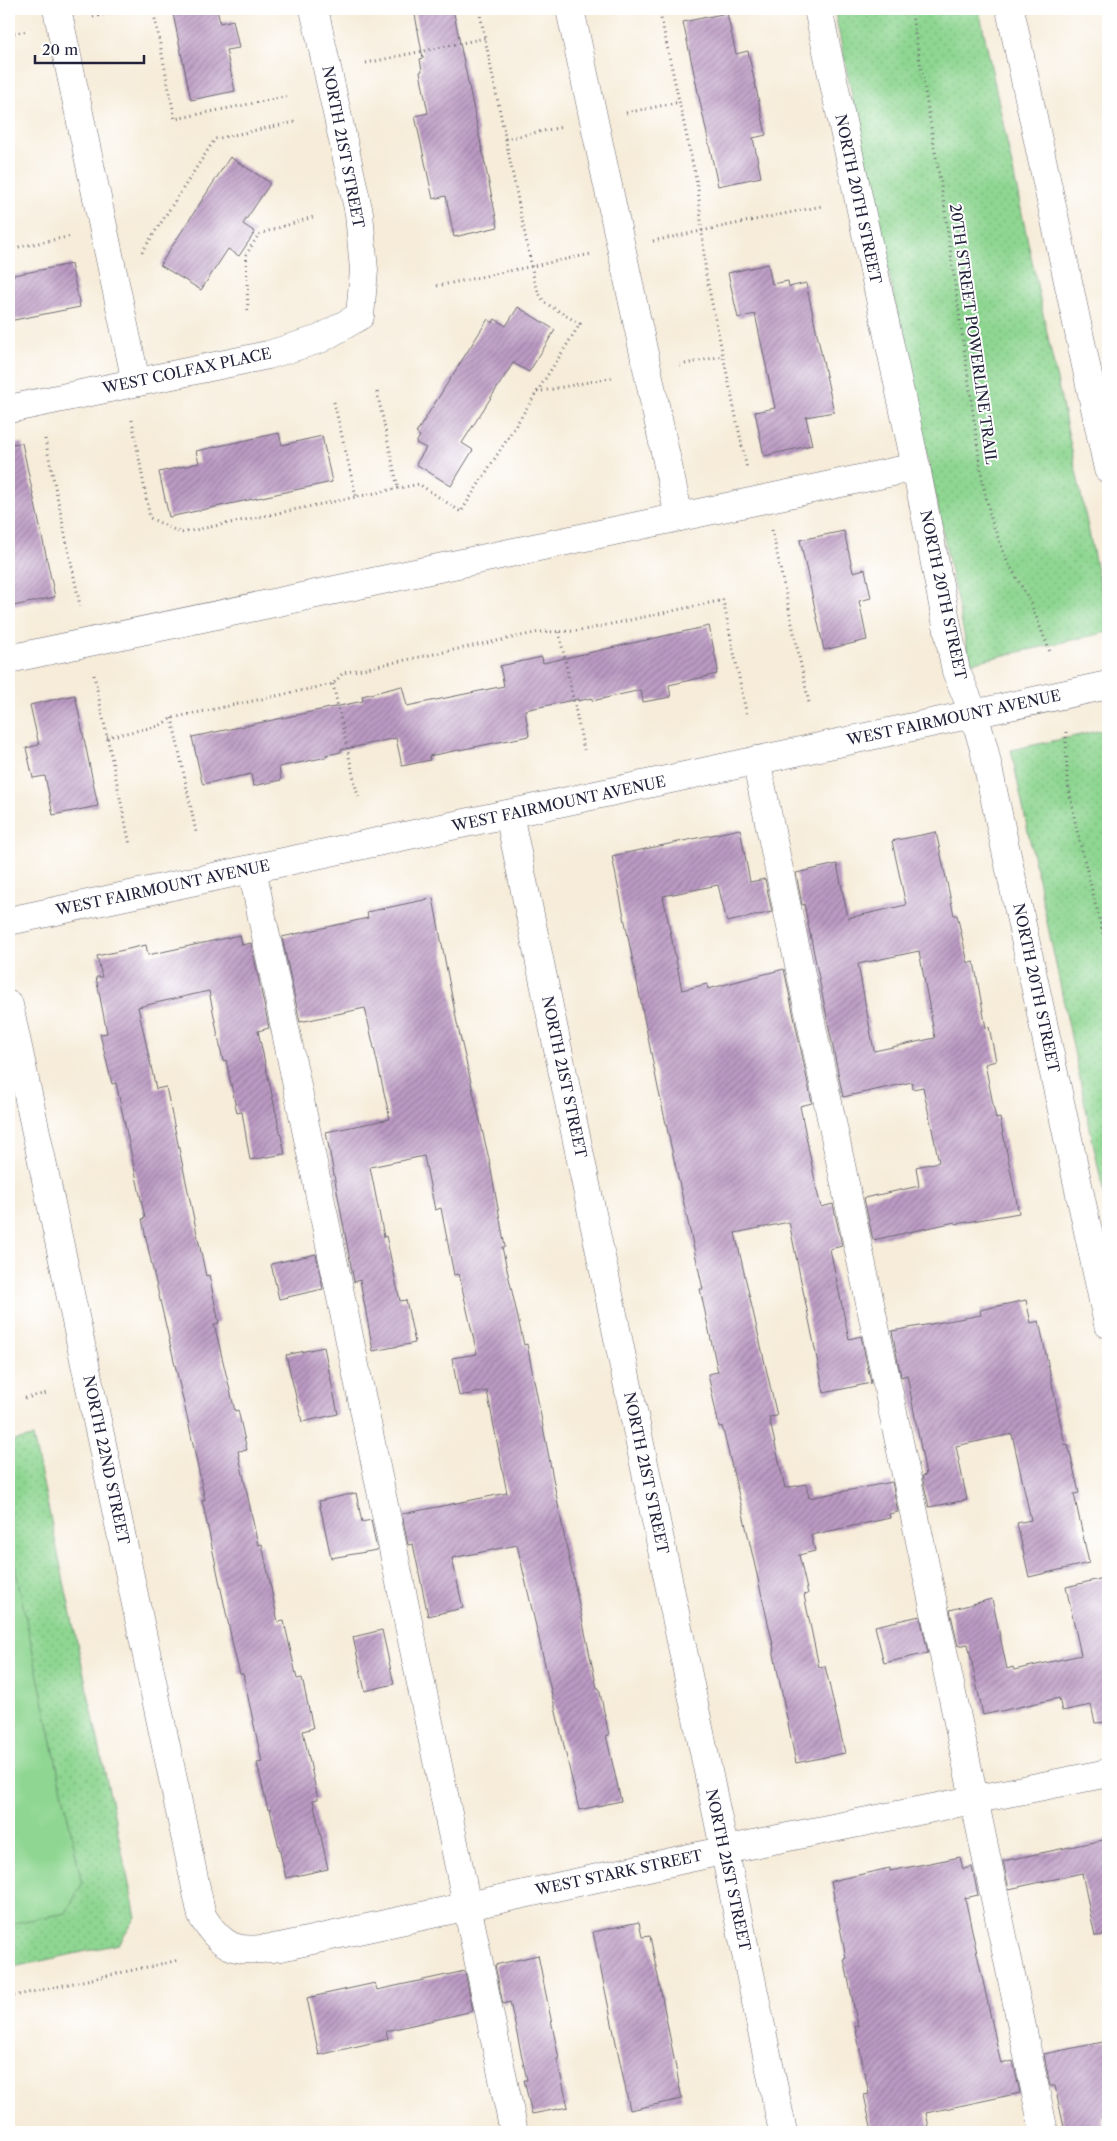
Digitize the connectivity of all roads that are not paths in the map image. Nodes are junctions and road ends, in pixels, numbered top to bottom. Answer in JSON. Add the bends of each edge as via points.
{"nodes":[{"id":1,"x":57,"y":9,"type":"edge"},
{"id":2,"x":314,"y":9,"type":"edge"},
{"id":3,"x":570,"y":9,"type":"edge"},
{"id":4,"x":818,"y":9,"type":"edge"},
{"id":5,"x":1010,"y":9,"type":"edge"},
{"id":6,"x":360,"y":316,"type":"joint"},
{"id":7,"x":136,"y":382,"type":"junction"},
{"id":8,"x":9,"y":409,"type":"edge"},
{"id":9,"x":916,"y":467,"type":"junction"},
{"id":10,"x":1108,"y":469,"type":"edge"},
{"id":11,"x":679,"y":517,"type":"junction"},
{"id":12,"x":9,"y":659,"type":"edge"},
{"id":13,"x":1108,"y":685,"type":"edge"},
{"id":14,"x":974,"y":714,"type":"junction"},
{"id":15,"x":756,"y":760,"type":"junction"},
{"id":16,"x":509,"y":814,"type":"junction"},
{"id":17,"x":252,"y":869,"type":"junction"},
{"id":18,"x":9,"y":921,"type":"edge"},
{"id":19,"x":9,"y":1005,"type":"edge"},
{"id":20,"x":13,"y":1048,"type":"edge"},
{"id":21,"x":1108,"y":1324,"type":"edge"},
{"id":22,"x":1108,"y":1773,"type":"edge"},
{"id":23,"x":975,"y":1800,"type":"junction"},
{"id":24,"x":724,"y":1850,"type":"junction"},
{"id":25,"x":468,"y":1906,"type":"junction"},
{"id":26,"x":202,"y":1916,"type":"joint"},
{"id":27,"x":514,"y":2132,"type":"edge"},
{"id":28,"x":783,"y":2132,"type":"edge"},
{"id":29,"x":1044,"y":2132,"type":"edge"}],
"edges":[{"from":1,"to":7,"type":"street"},
{"from":2,"to":6,"type":"street","name":"NORTH 21ST STREET","via":[[359,212],[364,270]]},
{"from":3,"to":11,"type":"street"},
{"from":4,"to":9,"type":"street","name":"NORTH 20TH STREET"},
{"from":5,"to":10,"type":"street"},
{"from":6,"to":7,"type":"street","name":"WEST COLFAX PLACE","via":[[320,339],[268,355]]},
{"from":7,"to":8,"type":"street","name":"WEST COLFAX PLACE"},
{"from":9,"to":11,"type":"street"},
{"from":9,"to":14,"type":"street","name":"NORTH 20TH STREET","via":[[956,671]]},
{"from":11,"to":12,"type":"street"},
{"from":13,"to":14,"type":"street","name":"WEST FAIRMOUNT AVENUE"},
{"from":14,"to":15,"type":"street","name":"WEST FAIRMOUNT AVENUE"},
{"from":14,"to":21,"type":"street","name":"NORTH 20TH STREET"},
{"from":15,"to":16,"type":"street","name":"WEST FAIRMOUNT AVENUE"},
{"from":15,"to":23,"type":"street"},
{"from":16,"to":17,"type":"street","name":"WEST FAIRMOUNT AVENUE"},
{"from":16,"to":24,"type":"street","name":"NORTH 21ST STREET"},
{"from":17,"to":18,"type":"street","name":"WEST FAIRMOUNT AVENUE"},
{"from":17,"to":25,"type":"street"},
{"from":19,"to":20,"type":"street","name":"NORTH 22ND STREET"},
{"from":20,"to":26,"type":"street","name":"NORTH 22ND STREET"},
{"from":22,"to":23,"type":"street","name":"WEST STARK STREET"},
{"from":23,"to":24,"type":"street","name":"WEST STARK STREET"},
{"from":23,"to":29,"type":"street"},
{"from":24,"to":25,"type":"street","name":"WEST STARK STREET"},
{"from":24,"to":28,"type":"street","name":"NORTH 21ST STREET"},
{"from":25,"to":26,"type":"street","name":"WEST STARK STREET","via":[[280,1948],[250,1951],[230,1947],[214,1935]]},
{"from":25,"to":27,"type":"street"}]}
